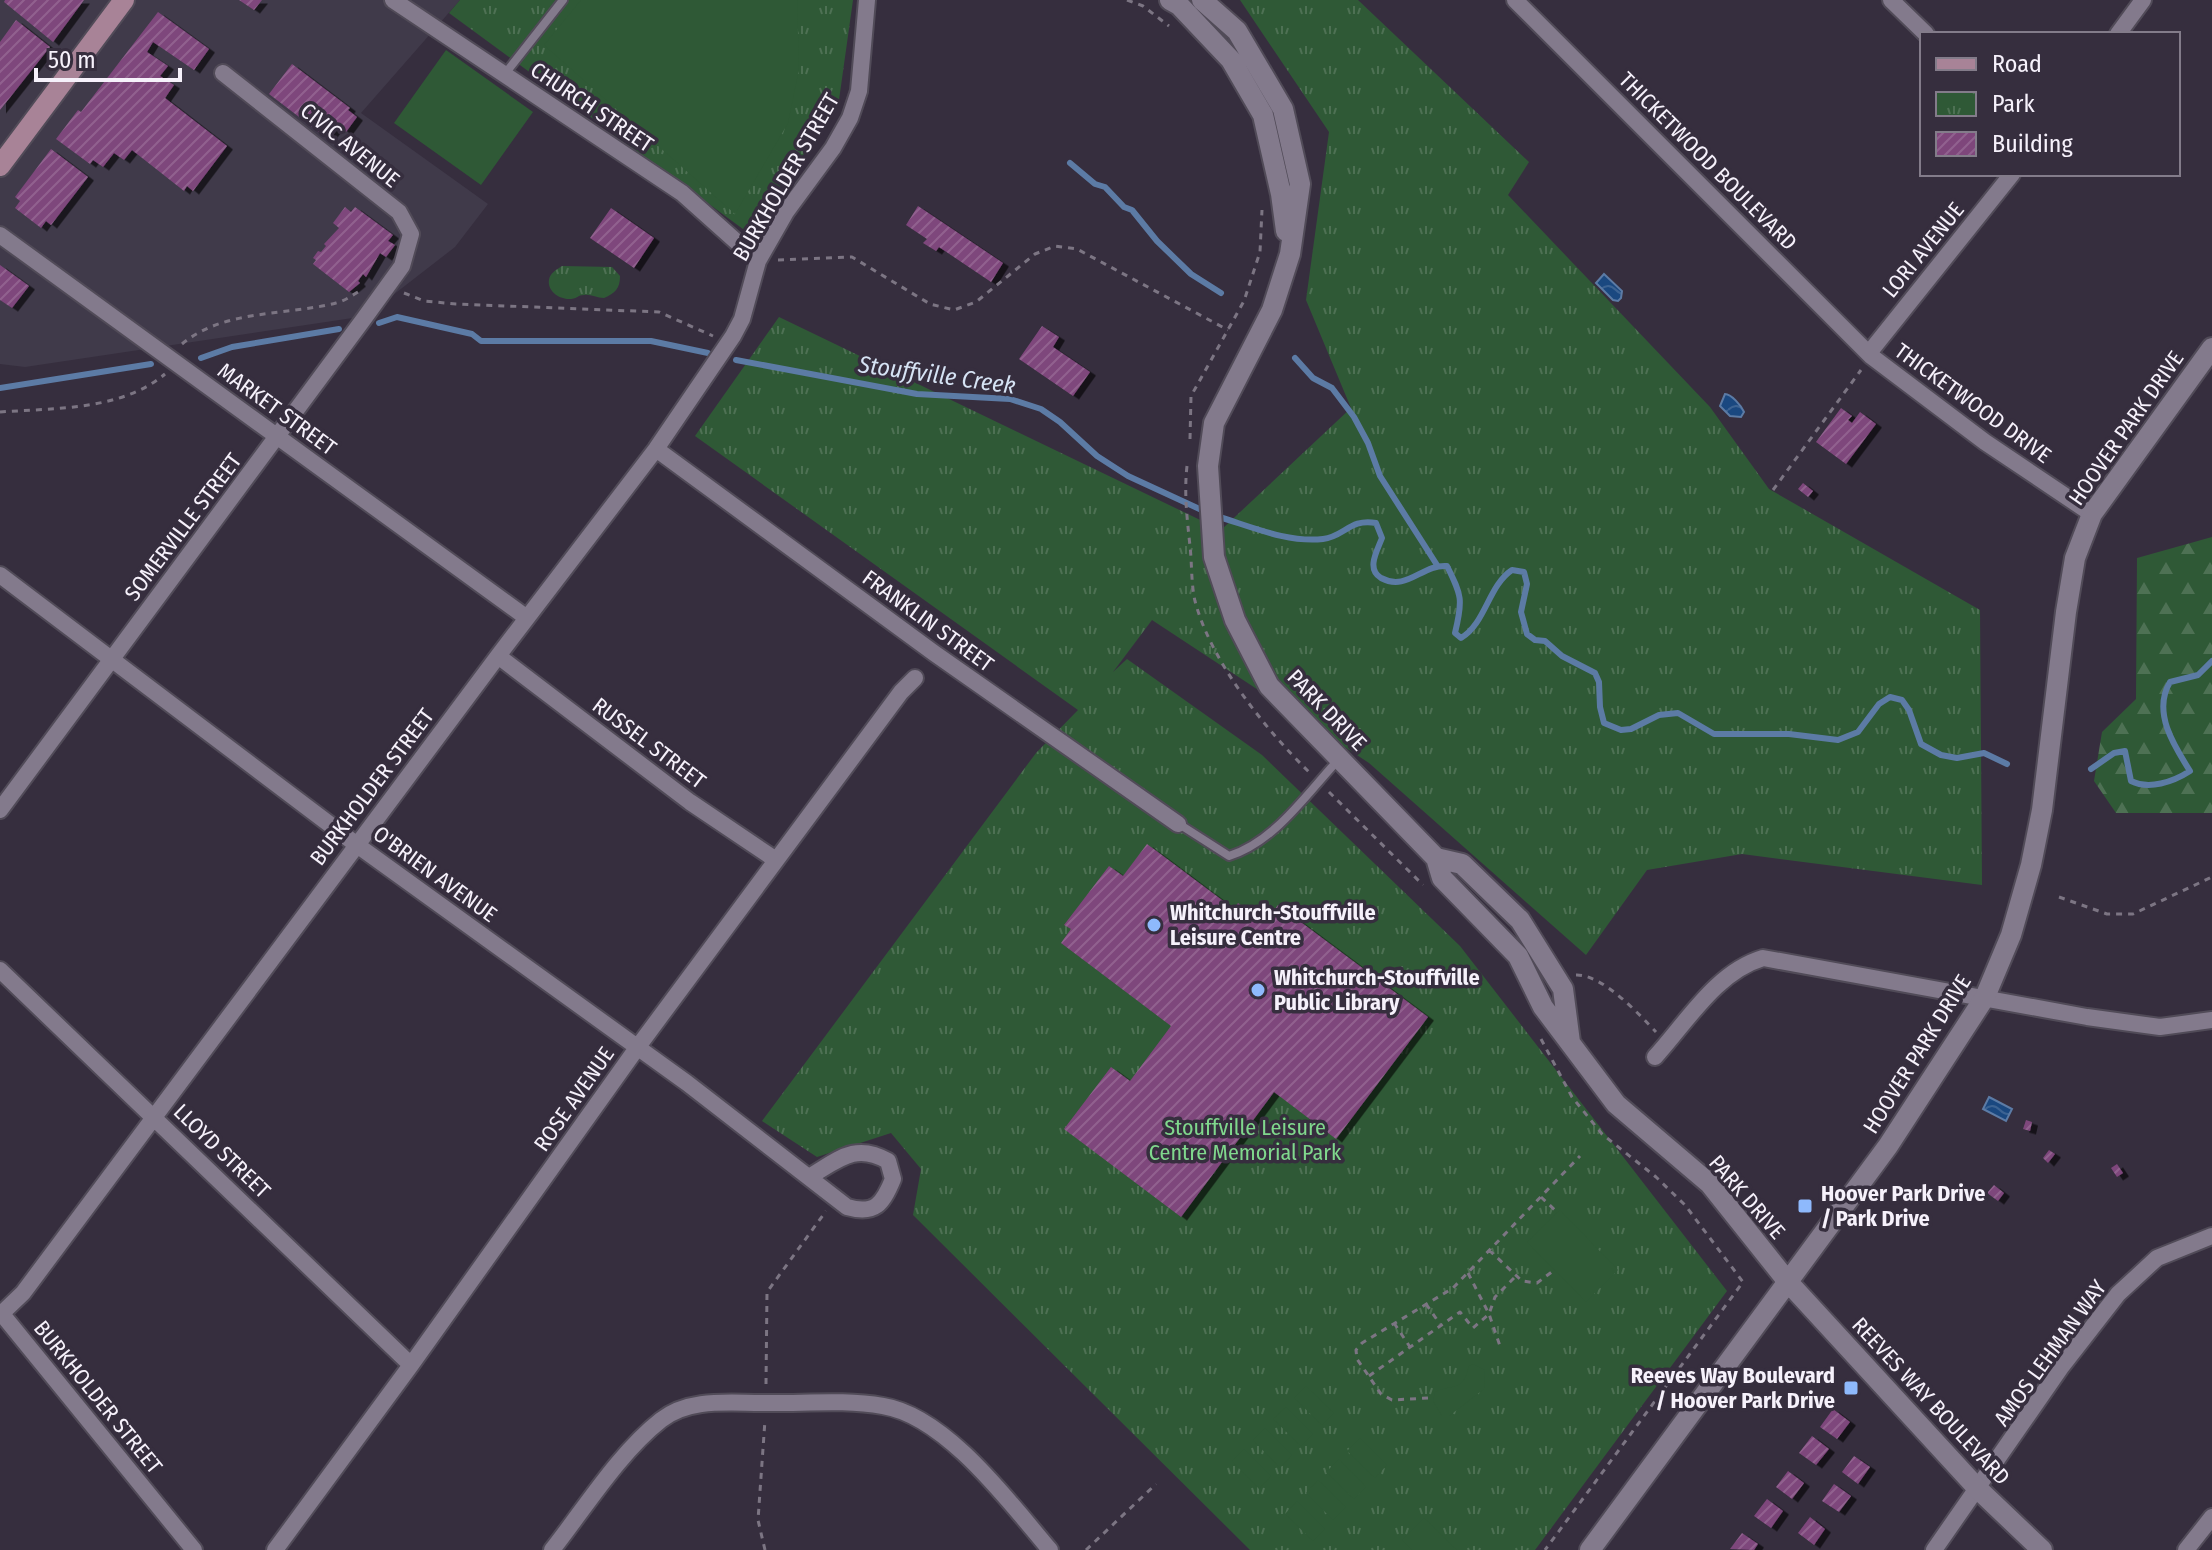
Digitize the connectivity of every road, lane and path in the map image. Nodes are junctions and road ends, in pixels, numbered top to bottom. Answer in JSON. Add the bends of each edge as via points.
{"nodes":[{"id":1,"x":124,"y":0,"type":"edge"},
{"id":2,"x":393,"y":0,"type":"edge"},
{"id":3,"x":563,"y":0,"type":"edge"},
{"id":4,"x":867,"y":0,"type":"edge"},
{"id":5,"x":1127,"y":0,"type":"edge"},
{"id":6,"x":1170,"y":0,"type":"edge"},
{"id":7,"x":1202,"y":0,"type":"edge"},
{"id":8,"x":1515,"y":0,"type":"edge"},
{"id":9,"x":1891,"y":0,"type":"edge"},
{"id":10,"x":2143,"y":0,"type":"edge"},
{"id":11,"x":1924,"y":32,"type":"edge"},
{"id":12,"x":2119,"y":32,"type":"edge"},
{"id":13,"x":1179,"y":33,"type":"dead end"},
{"id":14,"x":223,"y":73,"type":"dead end"},
{"id":15,"x":504,"y":75,"type":"junction"},
{"id":16,"x":0,"y":166,"type":"edge"},
{"id":17,"x":2010,"y":176,"type":"edge"},
{"id":18,"x":1262,"y":208,"type":"dead end"},
{"id":19,"x":0,"y":235,"type":"edge"},
{"id":20,"x":1290,"y":254,"type":"junction"},
{"id":21,"x":758,"y":261,"type":"junction"},
{"id":22,"x":399,"y":269,"type":"joint"},
{"id":23,"x":1228,"y":330,"type":"junction"},
{"id":24,"x":2212,"y":348,"type":"edge"},
{"id":25,"x":1870,"y":354,"type":"junction"},
{"id":26,"x":277,"y":436,"type":"junction"},
{"id":27,"x":1190,"y":441,"type":"dead end"},
{"id":28,"x":656,"y":449,"type":"junction"},
{"id":29,"x":1189,"y":454,"type":"dead end"},
{"id":30,"x":1773,"y":490,"type":"dead end"},
{"id":31,"x":2092,"y":514,"type":"junction"},
{"id":32,"x":0,"y":575,"type":"edge"},
{"id":33,"x":527,"y":618,"type":"junction"},
{"id":34,"x":498,"y":656,"type":"junction"},
{"id":35,"x":112,"y":659,"type":"junction"},
{"id":36,"x":915,"y":678,"type":"dead end"},
{"id":37,"x":1340,"y":758,"type":"junction"},
{"id":38,"x":1318,"y":782,"type":"junction"},
{"id":39,"x":0,"y":810,"type":"edge"},
{"id":40,"x":1178,"y":824,"type":"joint"},
{"id":41,"x":357,"y":845,"type":"junction"},
{"id":42,"x":1436,"y":858,"type":"junction"},
{"id":43,"x":776,"y":860,"type":"junction"},
{"id":44,"x":2212,"y":877,"type":"edge"},
{"id":45,"x":1426,"y":888,"type":"dead end"},
{"id":46,"x":2059,"y":897,"type":"dead end"},
{"id":47,"x":0,"y":970,"type":"edge"},
{"id":48,"x":1560,"y":983,"type":"junction"},
{"id":49,"x":1985,"y":997,"type":"junction"},
{"id":50,"x":2212,"y":1020,"type":"edge"},
{"id":51,"x":1536,"y":1028,"type":"dead end"},
{"id":52,"x":1570,"y":1042,"type":"junction"},
{"id":53,"x":1667,"y":1043,"type":"junction"},
{"id":54,"x":637,"y":1048,"type":"junction"},
{"id":55,"x":1655,"y":1057,"type":"dead end"},
{"id":56,"x":155,"y":1117,"type":"junction"},
{"id":57,"x":1580,"y":1156,"type":"dead end"},
{"id":58,"x":809,"y":1177,"type":"junction"},
{"id":59,"x":1541,"y":1197,"type":"junction"},
{"id":60,"x":836,"y":1198,"type":"junction"},
{"id":61,"x":1557,"y":1212,"type":"dead end"},
{"id":62,"x":2212,"y":1236,"type":"edge"},
{"id":63,"x":1489,"y":1250,"type":"junction"},
{"id":64,"x":1553,"y":1271,"type":"dead end"},
{"id":65,"x":1468,"y":1272,"type":"junction"},
{"id":66,"x":1517,"y":1275,"type":"junction"},
{"id":67,"x":1788,"y":1282,"type":"junction"},
{"id":68,"x":1426,"y":1304,"type":"junction"},
{"id":69,"x":1489,"y":1314,"type":"junction"},
{"id":70,"x":1,"y":1315,"type":"edge"},
{"id":71,"x":1394,"y":1323,"type":"junction"},
{"id":72,"x":1441,"y":1325,"type":"junction"},
{"id":73,"x":1500,"y":1346,"type":"dead end"},
{"id":74,"x":1410,"y":1347,"type":"junction"},
{"id":75,"x":411,"y":1365,"type":"junction"},
{"id":76,"x":1369,"y":1376,"type":"junction"},
{"id":77,"x":1428,"y":1398,"type":"dead end"},
{"id":78,"x":766,"y":1403,"type":"junction"},
{"id":79,"x":1156,"y":1484,"type":"dead end"},
{"id":80,"x":1979,"y":1490,"type":"junction"},
{"id":81,"x":2212,"y":1517,"type":"edge"},
{"id":82,"x":194,"y":1550,"type":"edge"},
{"id":83,"x":275,"y":1550,"type":"edge"},
{"id":84,"x":552,"y":1550,"type":"edge"},
{"id":85,"x":765,"y":1550,"type":"edge"},
{"id":86,"x":1050,"y":1550,"type":"edge"},
{"id":87,"x":1086,"y":1550,"type":"edge"},
{"id":88,"x":1545,"y":1550,"type":"edge"},
{"id":89,"x":1590,"y":1550,"type":"edge"},
{"id":90,"x":1934,"y":1550,"type":"edge"},
{"id":91,"x":2042,"y":1550,"type":"edge"},
{"id":92,"x":2186,"y":1550,"type":"edge"}],
"edges":[{"from":1,"to":16,"type":"main road"},
{"from":2,"to":15,"type":"street","name":"CHURCH STREET"},
{"from":3,"to":15,"type":"lane"},
{"from":4,"to":21,"type":"street","name":"BURKHOLDER STREET","via":[[859,91],[850,118]]},
{"from":5,"to":13,"type":"path"},
{"from":6,"to":20,"type":"street","name":"PARK DRIVE","via":[[1231,60],[1263,115]]},
{"from":7,"to":20,"type":"street","name":"PARK DRIVE","via":[[1237,31],[1283,109],[1300,184]]},
{"from":8,"to":25,"type":"street","name":"THICKETWOOD BOULEVARD"},
{"from":9,"to":11,"type":"street"},
{"from":10,"to":12,"type":"street"},
{"from":14,"to":22,"type":"street","name":"CIVIC AVENUE","via":[[399,212],[411,234]]},
{"from":15,"to":21,"type":"street","name":"CHURCH STREET","via":[[682,193]]},
{"from":17,"to":25,"type":"street","name":"LORI AVENUE"},
{"from":18,"to":23,"type":"path","via":[[1260,252]]},
{"from":19,"to":26,"type":"street","name":"MARKET STREET"},
{"from":20,"to":37,"type":"street","name":"PARK DRIVE","via":[[1272,310],[1214,423],[1208,466],[1214,557],[1235,620],[1269,686]]},
{"from":21,"to":23,"type":"path","via":[[852,257],[930,304],[954,310],[976,302],[1035,254],[1055,246],[1077,249]]},
{"from":21,"to":28,"type":"street","name":"BURKHOLDER STREET","via":[[733,336]]},
{"from":22,"to":26,"type":"street","name":"SOMERVILLE STREET"},
{"from":23,"to":27,"type":"path","via":[[1191,396]]},
{"from":24,"to":31,"type":"street","name":"HOOVER PARK DRIVE"},
{"from":25,"to":30,"type":"path"},
{"from":25,"to":31,"type":"street","name":"THICKETWOOD DRIVE","via":[[1985,442]]},
{"from":26,"to":33,"type":"street","name":"MARKET STREET"},
{"from":26,"to":35,"type":"street","name":"SOMERVILLE STREET"},
{"from":28,"to":33,"type":"street","name":"BURKHOLDER STREET"},
{"from":28,"to":40,"type":"street","name":"FRANKLIN STREET"},
{"from":29,"to":38,"type":"path","via":[[1184,491],[1195,600],[1245,700]]},
{"from":31,"to":49,"type":"street","name":"HOOVER PARK DRIVE","via":[[2075,558],[2031,865],[2011,935]]},
{"from":32,"to":35,"type":"street","name":"O'BRIEN AVENUE"},
{"from":33,"to":34,"type":"street","name":"BURKHOLDER STREET"},
{"from":34,"to":41,"type":"street","name":"BURKHOLDER STREET"},
{"from":34,"to":43,"type":"street","name":"RUSSEL STREET","via":[[690,802]]},
{"from":35,"to":39,"type":"street","name":"SOMERVILLE STREET"},
{"from":35,"to":41,"type":"street","name":"O'BRIEN AVENUE"},
{"from":36,"to":43,"type":"street","name":"ROSE AVENUE"},
{"from":37,"to":38,"type":"lane"},
{"from":37,"to":42,"type":"street","name":"PARK DRIVE"},
{"from":38,"to":40,"type":"lane","via":[[1266,838],[1229,856]]},
{"from":38,"to":45,"type":"path"},
{"from":41,"to":54,"type":"street","name":"O'BRIEN AVENUE"},
{"from":41,"to":56,"type":"street","name":"BURKHOLDER STREET"},
{"from":42,"to":48,"type":"street","name":"PARK DRIVE","via":[[1462,864],[1520,920]]},
{"from":42,"to":52,"type":"street","name":"PARK DRIVE","via":[[1442,878],[1518,956],[1543,1007]]},
{"from":43,"to":54,"type":"street","name":"ROSE AVENUE"},
{"from":44,"to":46,"type":"path","via":[[2133,914],[2107,914]]},
{"from":47,"to":56,"type":"street","name":"LLOYD STREET"},
{"from":48,"to":52,"type":"street","name":"PARK DRIVE"},
{"from":48,"to":53,"type":"path","via":[[1583,975],[1608,988]]},
{"from":49,"to":50,"type":"street","via":[[2160,1027]]},
{"from":49,"to":53,"type":"street","via":[[1763,958],[1727,975]]},
{"from":49,"to":67,"type":"street","name":"HOOVER PARK DRIVE","via":[[1888,1146]]},
{"from":51,"to":88,"type":"path","via":[[1572,1097],[1602,1134],[1685,1205],[1743,1282]]},
{"from":52,"to":67,"type":"street","name":"PARK DRIVE","via":[[1616,1104],[1710,1184]]},
{"from":53,"to":55,"type":"street"},
{"from":54,"to":58,"type":"street","name":"O'BRIEN AVENUE"},
{"from":54,"to":75,"type":"street","name":"ROSE AVENUE"},
{"from":56,"to":70,"type":"street","name":"BURKHOLDER STREET"},
{"from":56,"to":75,"type":"street","name":"LLOYD STREET"},
{"from":57,"to":59,"type":"path"},
{"from":58,"to":60,"type":"street","name":"O'BRIEN AVENUE"},
{"from":58,"to":60,"type":"street","name":"O'BRIEN AVENUE","via":[[856,1152],[872,1152],[888,1161],[893,1179],[876,1207],[864,1212]]},
{"from":59,"to":61,"type":"path"},
{"from":59,"to":63,"type":"path"},
{"from":60,"to":78,"type":"path","via":[[767,1292]]},
{"from":62,"to":80,"type":"street","name":"AMOS LEHMAN WAY","via":[[2157,1258],[2118,1294],[2062,1366]]},
{"from":63,"to":65,"type":"path"},
{"from":63,"to":66,"type":"path"},
{"from":64,"to":66,"type":"path","via":[[1537,1283]]},
{"from":65,"to":68,"type":"path"},
{"from":65,"to":69,"type":"path"},
{"from":66,"to":69,"type":"path","via":[[1495,1297]]},
{"from":67,"to":80,"type":"street","name":"REEVES WAY BOULEVARD"},
{"from":67,"to":89,"type":"street","name":"HOOVER PARK DRIVE"},
{"from":68,"to":71,"type":"path"},
{"from":68,"to":72,"type":"path"},
{"from":69,"to":72,"type":"path","via":[[1473,1328],[1460,1312]]},
{"from":69,"to":73,"type":"path"},
{"from":70,"to":82,"type":"street","name":"BURKHOLDER STREET"},
{"from":71,"to":74,"type":"path"},
{"from":71,"to":76,"type":"path","via":[[1356,1350]]},
{"from":72,"to":74,"type":"path"},
{"from":74,"to":76,"type":"path"},
{"from":75,"to":83,"type":"street","name":"ROSE AVENUE"},
{"from":76,"to":77,"type":"path","via":[[1392,1400]]},
{"from":78,"to":84,"type":"street","via":[[684,1406],[662,1419]]},
{"from":78,"to":85,"type":"path","via":[[758,1520]]},
{"from":78,"to":86,"type":"street","via":[[886,1406],[927,1423],[979,1468]]},
{"from":79,"to":87,"type":"path"},
{"from":80,"to":90,"type":"street","name":"AMOS LEHMAN WAY"},
{"from":80,"to":91,"type":"street","name":"REEVES WAY BOULEVARD"},
{"from":81,"to":92,"type":"street"}]}
